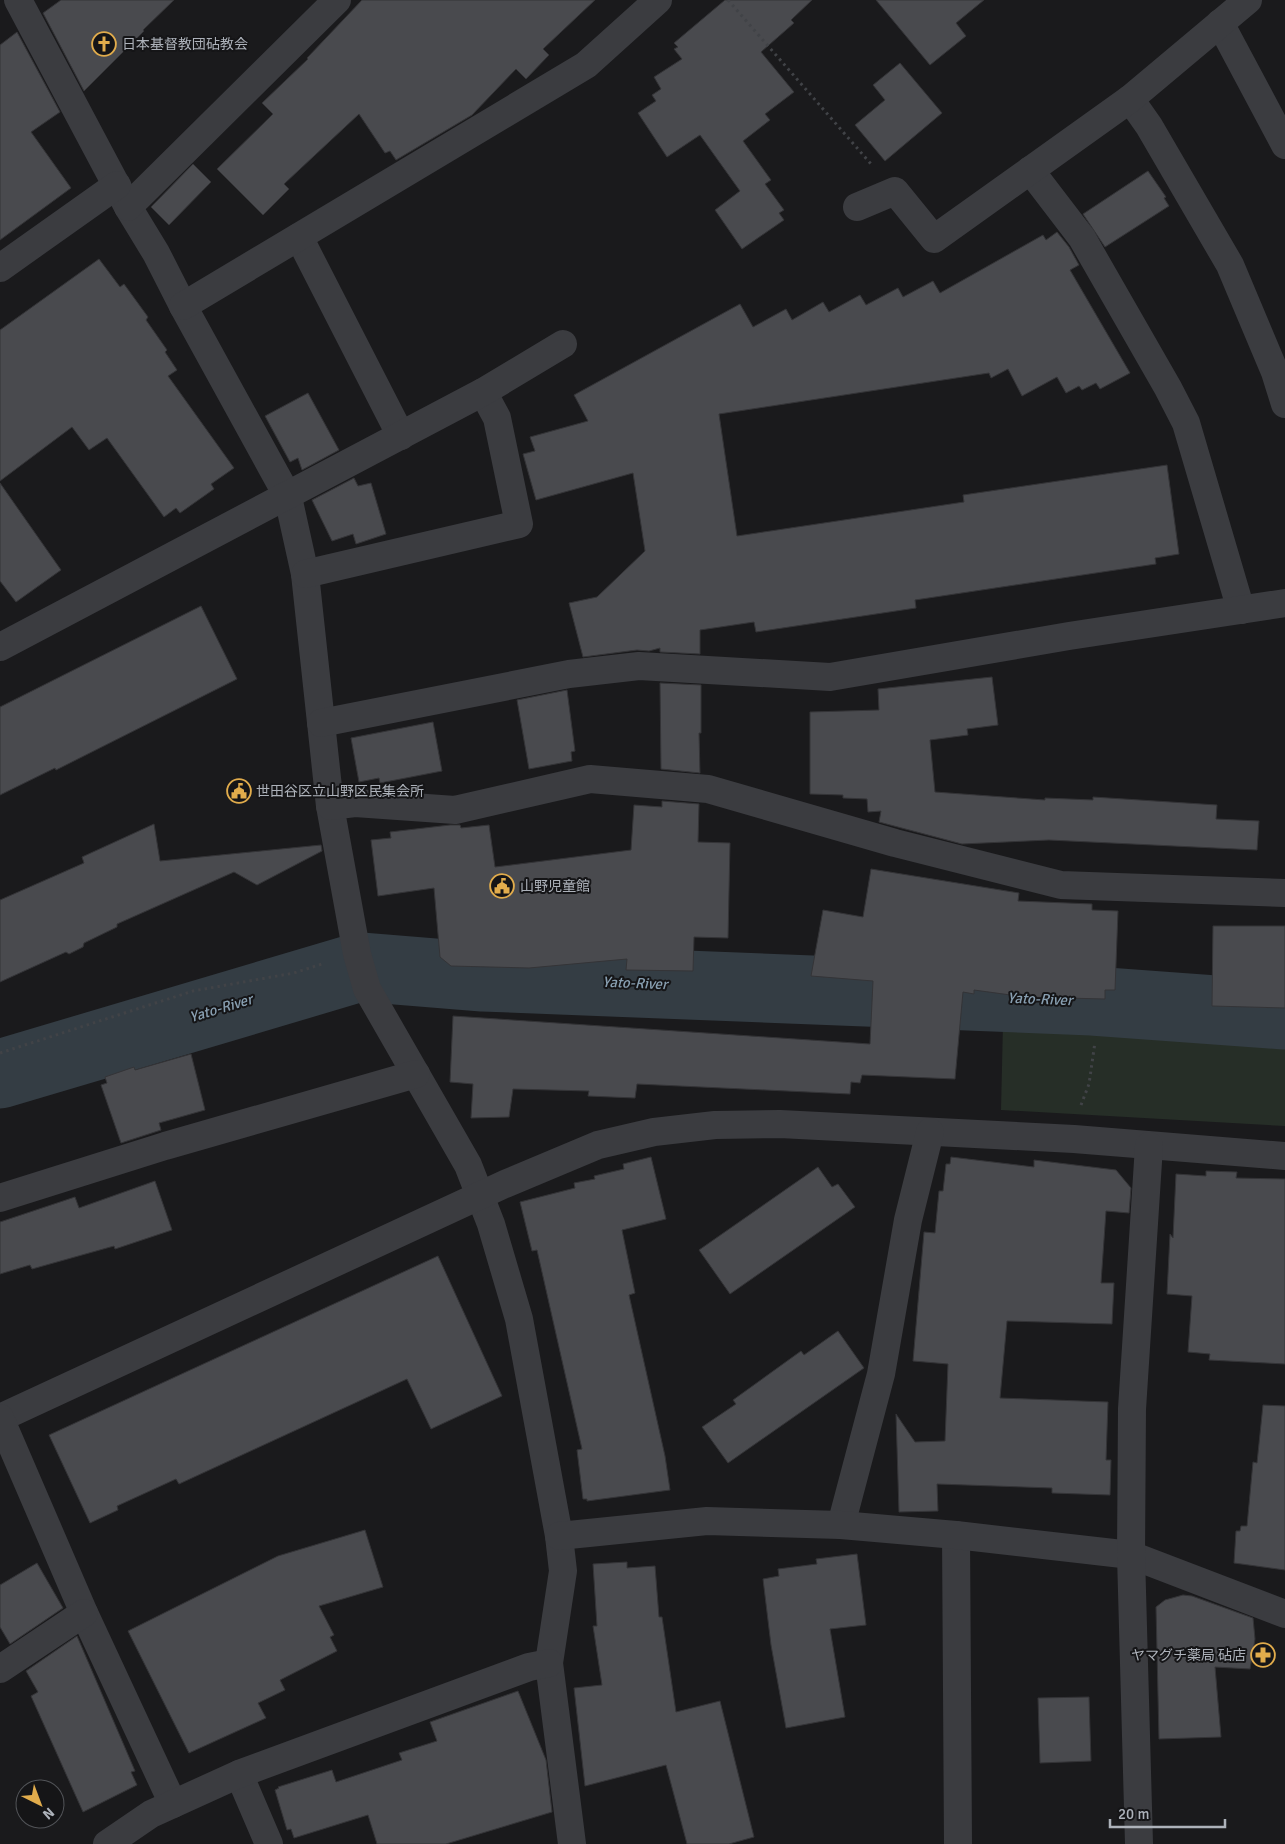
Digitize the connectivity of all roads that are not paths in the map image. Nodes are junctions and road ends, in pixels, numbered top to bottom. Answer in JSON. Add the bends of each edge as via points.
{"nodes":[{"id":1,"x":19,"y":0,"type":"edge"},
{"id":2,"x":337,"y":0,"type":"edge"},
{"id":3,"x":658,"y":0,"type":"edge"},
{"id":4,"x":1248,"y":0,"type":"edge"},
{"id":5,"x":0,"y":14,"type":"edge"},
{"id":6,"x":1220,"y":23,"type":"junction"},
{"id":7,"x":1130,"y":99,"type":"junction"},
{"id":8,"x":1285,"y":145,"type":"edge"},
{"id":9,"x":1030,"y":170,"type":"junction"},
{"id":10,"x":123,"y":196,"type":"junction"},
{"id":11,"x":857,"y":207,"type":"dead end"},
{"id":12,"x":299,"y":237,"type":"junction"},
{"id":13,"x":0,"y":268,"type":"edge"},
{"id":14,"x":183,"y":306,"type":"junction"},
{"id":15,"x":563,"y":344,"type":"dead end"},
{"id":16,"x":483,"y":392,"type":"junction"},
{"id":17,"x":1285,"y":404,"type":"edge"},
{"id":18,"x":401,"y":436,"type":"junction"},
{"id":19,"x":288,"y":497,"type":"junction"},
{"id":20,"x":305,"y":574,"type":"junction"},
{"id":21,"x":1285,"y":603,"type":"edge"},
{"id":22,"x":1241,"y":610,"type":"junction"},
{"id":23,"x":0,"y":647,"type":"edge"},
{"id":24,"x":321,"y":723,"type":"junction"},
{"id":25,"x":330,"y":806,"type":"junction"},
{"id":26,"x":1285,"y":893,"type":"edge"},
{"id":27,"x":416,"y":1074,"type":"junction"},
{"id":28,"x":930,"y":1132,"type":"junction"},
{"id":29,"x":1149,"y":1146,"type":"junction"},
{"id":30,"x":1285,"y":1156,"type":"edge"},
{"id":31,"x":481,"y":1195,"type":"junction"},
{"id":32,"x":0,"y":1198,"type":"edge"},
{"id":33,"x":0,"y":1418,"type":"edge"},
{"id":34,"x":841,"y":1525,"type":"junction"},
{"id":35,"x":956,"y":1535,"type":"junction"},
{"id":36,"x":559,"y":1536,"type":"junction"},
{"id":37,"x":1132,"y":1555,"type":"junction"},
{"id":38,"x":84,"y":1613,"type":"junction"},
{"id":39,"x":1285,"y":1614,"type":"edge"},
{"id":40,"x":549,"y":1663,"type":"junction"},
{"id":41,"x":0,"y":1669,"type":"edge"},
{"id":42,"x":239,"y":1774,"type":"junction"},
{"id":43,"x":173,"y":1804,"type":"junction"},
{"id":44,"x":107,"y":1844,"type":"edge"},
{"id":45,"x":269,"y":1844,"type":"edge"},
{"id":46,"x":572,"y":1844,"type":"edge"},
{"id":47,"x":958,"y":1844,"type":"edge"},
{"id":48,"x":1140,"y":1844,"type":"edge"}],
"edges":[{"from":1,"to":5,"type":"street"},
{"from":1,"to":10,"type":"street"},
{"from":2,"to":10,"type":"street"},
{"from":3,"to":12,"type":"street","via":[[586,65]]},
{"from":4,"to":6,"type":"street"},
{"from":6,"to":7,"type":"street"},
{"from":6,"to":8,"type":"street"},
{"from":7,"to":9,"type":"street"},
{"from":7,"to":17,"type":"street","via":[[1230,265]]},
{"from":9,"to":11,"type":"street","via":[[934,239],[895,191]]},
{"from":9,"to":22,"type":"street","via":[[1082,238],[1186,423]]},
{"from":10,"to":13,"type":"street"},
{"from":10,"to":14,"type":"street"},
{"from":12,"to":14,"type":"street"},
{"from":12,"to":18,"type":"street"},
{"from":14,"to":19,"type":"street"},
{"from":15,"to":16,"type":"street"},
{"from":16,"to":18,"type":"street"},
{"from":16,"to":20,"type":"street","via":[[497,418],[519,524]]},
{"from":18,"to":19,"type":"street"},
{"from":19,"to":20,"type":"street"},
{"from":19,"to":23,"type":"street"},
{"from":20,"to":24,"type":"street"},
{"from":21,"to":22,"type":"street"},
{"from":22,"to":24,"type":"street","via":[[830,677],[638,666],[570,674]]},
{"from":24,"to":25,"type":"street"},
{"from":25,"to":26,"type":"street","via":[[355,803],[455,810],[590,779],[708,789],[1062,885]]},
{"from":25,"to":27,"type":"street","via":[[357,954],[367,989]]},
{"from":27,"to":31,"type":"street","via":[[468,1165]]},
{"from":27,"to":32,"type":"street","via":[[165,1146]]},
{"from":28,"to":29,"type":"street"},
{"from":28,"to":31,"type":"street","via":[[780,1124],[715,1125],[654,1132],[598,1145]]},
{"from":28,"to":34,"type":"street","via":[[908,1220],[881,1374]]},
{"from":29,"to":30,"type":"street"},
{"from":29,"to":37,"type":"street","via":[[1132,1409]]},
{"from":31,"to":33,"type":"street"},
{"from":31,"to":36,"type":"street","via":[[520,1318]]},
{"from":33,"to":38,"type":"street"},
{"from":34,"to":35,"type":"street"},
{"from":34,"to":36,"type":"street","via":[[707,1521]]},
{"from":35,"to":37,"type":"street"},
{"from":35,"to":47,"type":"street"},
{"from":36,"to":40,"type":"street","via":[[563,1571]]},
{"from":37,"to":39,"type":"street"},
{"from":37,"to":48,"type":"street"},
{"from":38,"to":41,"type":"street"},
{"from":38,"to":43,"type":"street"},
{"from":40,"to":42,"type":"street","via":[[529,1666]]},
{"from":40,"to":46,"type":"street"},
{"from":42,"to":43,"type":"street"},
{"from":42,"to":45,"type":"street"},
{"from":43,"to":44,"type":"street","via":[[151,1814]]}]}
